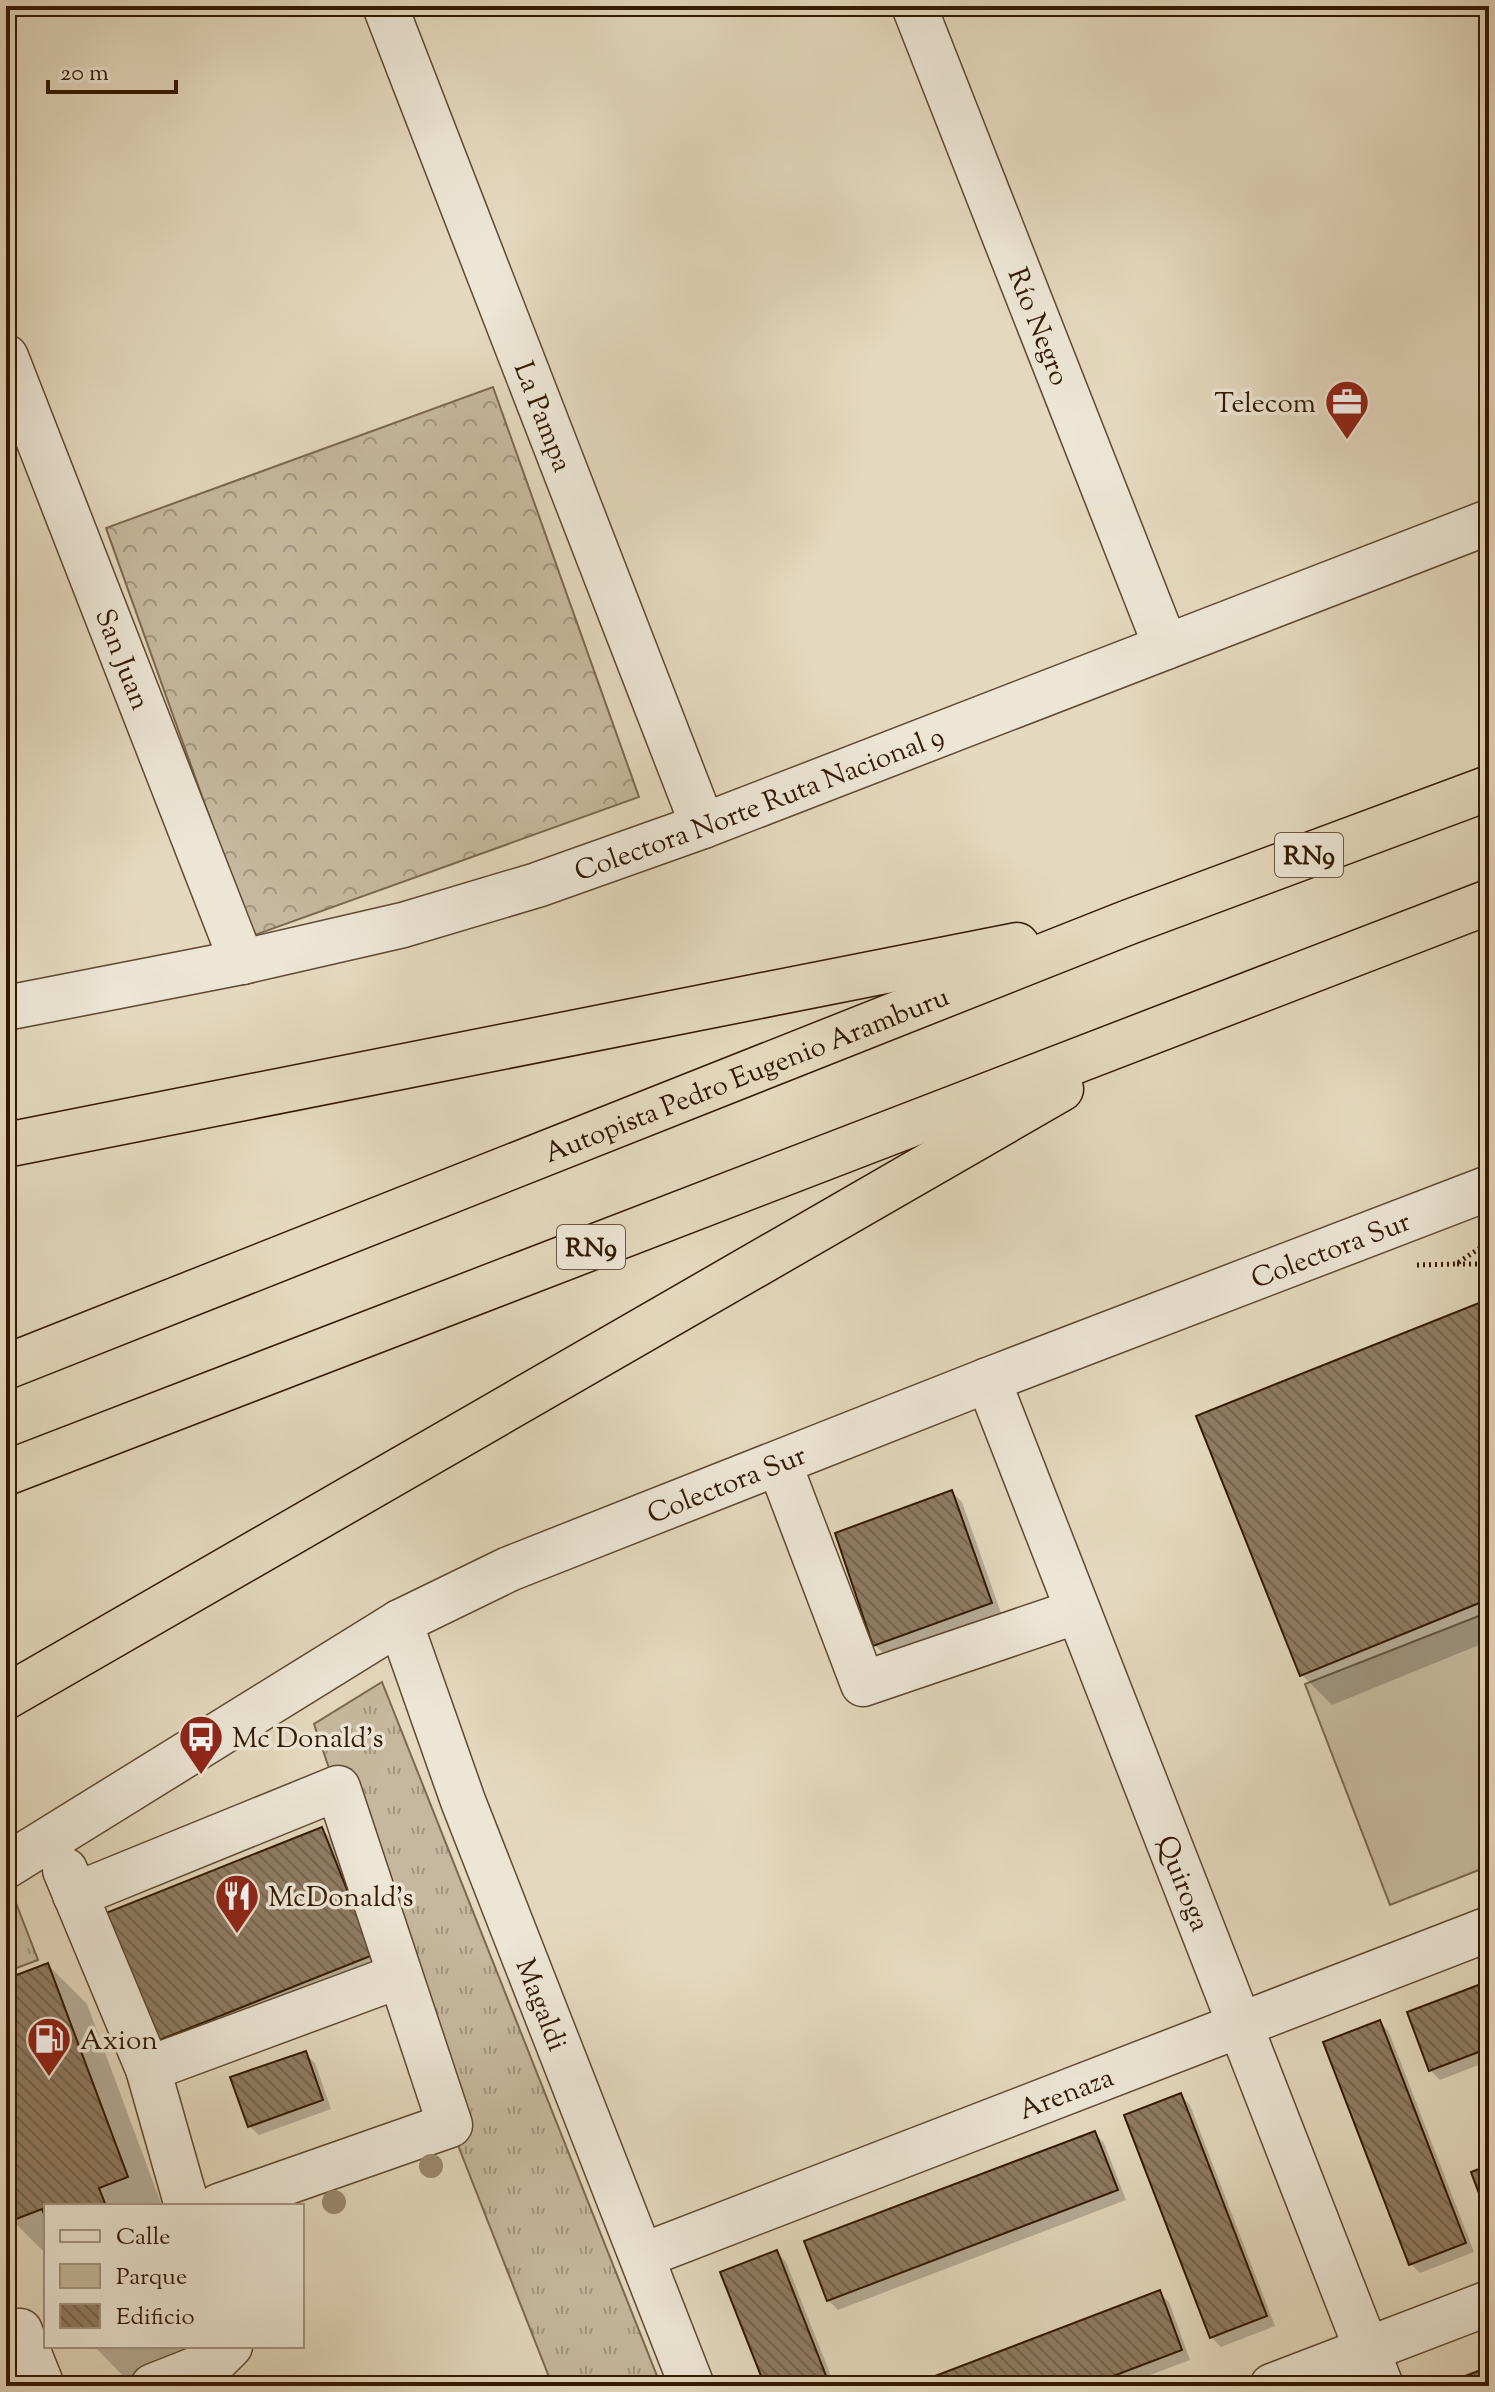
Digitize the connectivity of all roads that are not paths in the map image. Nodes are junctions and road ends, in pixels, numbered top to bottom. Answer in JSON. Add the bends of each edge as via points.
{"nodes":[{"id":1,"x":385,"y":6,"type":"edge"},
{"id":2,"x":914,"y":6,"type":"edge"},
{"id":3,"x":6,"y":357,"type":"edge"},
{"id":4,"x":1489,"y":522,"type":"edge"},
{"id":5,"x":1166,"y":647,"type":"junction"},
{"id":6,"x":1489,"y":788,"type":"edge"},
{"id":7,"x":703,"y":826,"type":"junction"},
{"id":8,"x":1489,"y":902,"type":"edge"},
{"id":9,"x":1129,"y":922,"type":"junction"},
{"id":10,"x":242,"y":962,"type":"junction"},
{"id":11,"x":6,"y":1008,"type":"edge"},
{"id":12,"x":1177,"y":1022,"type":"junction"},
{"id":13,"x":6,"y":1145,"type":"edge"},
{"id":14,"x":1489,"y":1188,"type":"edge"},
{"id":15,"x":6,"y":1367,"type":"edge"},
{"id":16,"x":988,"y":1380,"type":"junction"},
{"id":17,"x":779,"y":1463,"type":"junction"},
{"id":18,"x":6,"y":1473,"type":"edge"},
{"id":19,"x":1078,"y":1611,"type":"junction"},
{"id":20,"x":400,"y":1622,"type":"junction"},
{"id":21,"x":6,"y":1697,"type":"edge"},
{"id":22,"x":51,"y":1837,"type":"junction"},
{"id":23,"x":6,"y":1866,"type":"edge"},
{"id":24,"x":75,"y":1895,"type":"junction"},
{"id":25,"x":1489,"y":1929,"type":"edge"},
{"id":26,"x":399,"y":1976,"type":"junction"},
{"id":27,"x":1240,"y":2025,"type":"junction"},
{"id":28,"x":148,"y":2069,"type":"junction"},
{"id":29,"x":186,"y":2204,"type":"edge"},
{"id":30,"x":225,"y":2204,"type":"edge"},
{"id":31,"x":642,"y":2256,"type":"junction"},
{"id":32,"x":1489,"y":2303,"type":"edge"},
{"id":33,"x":20,"y":2320,"type":"edge"},
{"id":34,"x":228,"y":2348,"type":"edge"},
{"id":35,"x":1374,"y":2368,"type":"edge"},
{"id":36,"x":42,"y":2386,"type":"edge"},
{"id":37,"x":153,"y":2386,"type":"edge"},
{"id":38,"x":692,"y":2386,"type":"edge"},
{"id":39,"x":1272,"y":2386,"type":"edge"}],
"edges":[{"from":1,"to":7,"type":"street","name":"La Pampa"},
{"from":2,"to":5,"type":"street","name":"Río Negro"},
{"from":3,"to":10,"type":"street","name":"San Juan"},
{"from":4,"to":5,"type":"street","name":"Colectora Norte Ruta Nacional 9"},
{"from":5,"to":7,"type":"street","name":"Colectora Norte Ruta Nacional 9"},
{"from":6,"to":9,"type":"highway","name":"Autopista Pedro Eugenio Aramburu","number":"RN9"},
{"from":7,"to":10,"type":"street","name":"Colectora Norte Ruta Nacional 9","via":[[537,885]]},
{"from":8,"to":12,"type":"highway","number":"RN9"},
{"from":9,"to":13,"type":"highway"},
{"from":9,"to":15,"type":"highway","name":"Autopista Pedro Eugenio Aramburu","number":"RN9"},
{"from":10,"to":11,"type":"street","name":"Colectora Norte Ruta Nacional 9"},
{"from":12,"to":18,"type":"highway","number":"RN9"},
{"from":12,"to":21,"type":"highway"},
{"from":14,"to":16,"type":"street","name":"Colectora Sur"},
{"from":16,"to":17,"type":"street","name":"Colectora Sur"},
{"from":16,"to":19,"type":"street","name":"Quiroga"},
{"from":17,"to":19,"type":"street","via":[[863,1684]]},
{"from":17,"to":20,"type":"street","name":"Colectora Sur","via":[[509,1569]]},
{"from":19,"to":27,"type":"street","name":"Quiroga"},
{"from":20,"to":22,"type":"street","name":"Colectora Sur"},
{"from":20,"to":31,"type":"street","name":"Magaldi","via":[[463,1801]]},
{"from":22,"to":23,"type":"street","name":"Colectora Sur"},
{"from":22,"to":24,"type":"street"},
{"from":24,"to":26,"type":"street","via":[[338,1788]]},
{"from":24,"to":28,"type":"street"},
{"from":25,"to":27,"type":"street","name":"Arenaza"},
{"from":26,"to":28,"type":"street"},
{"from":26,"to":30,"type":"street","via":[[450,2125]]},
{"from":27,"to":31,"type":"street","name":"Arenaza"},
{"from":27,"to":35,"type":"street","name":"Quiroga"},
{"from":28,"to":29,"type":"street"},
{"from":31,"to":38,"type":"street","name":"Magaldi"},
{"from":32,"to":35,"type":"street"},
{"from":33,"to":36,"type":"street"},
{"from":34,"to":37,"type":"street","via":[[214,2362]]},
{"from":35,"to":39,"type":"street"}]}
